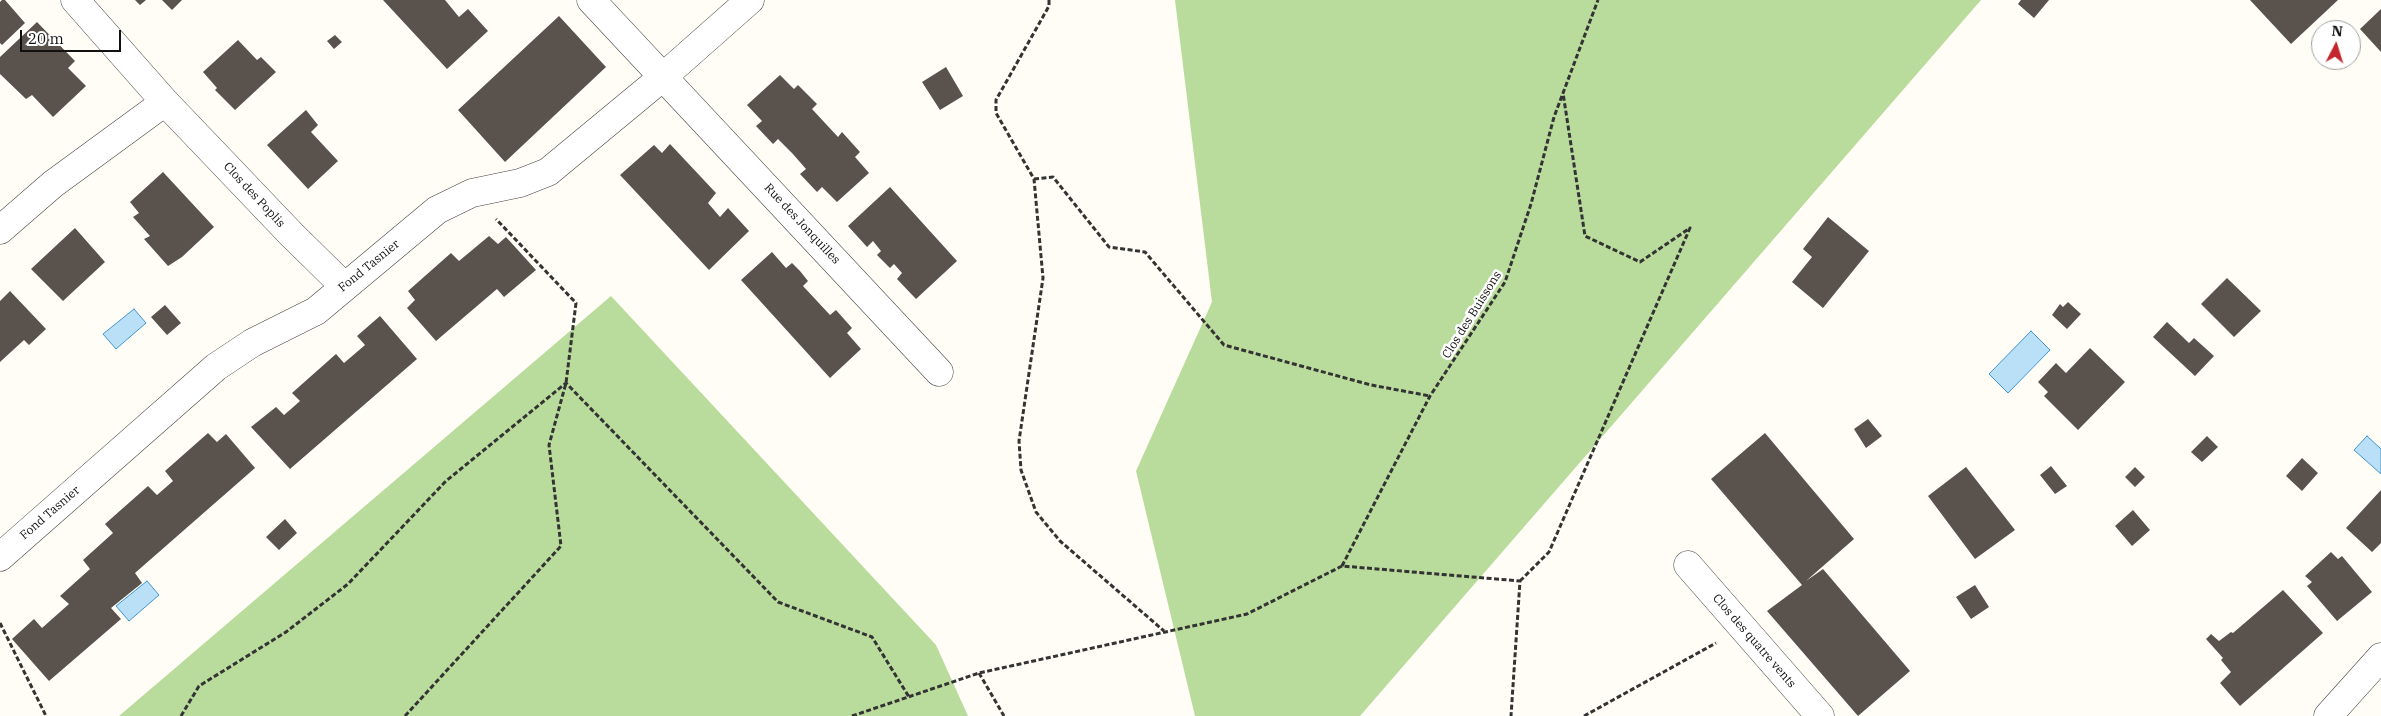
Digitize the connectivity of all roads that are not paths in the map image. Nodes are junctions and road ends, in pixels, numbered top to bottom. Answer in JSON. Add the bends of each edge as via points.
{"nodes":[{"id":1,"x":75,"y":0,"type":"edge"},
{"id":2,"x":591,"y":0,"type":"edge"},
{"id":3,"x":750,"y":0,"type":"edge"},
{"id":4,"x":664,"y":76,"type":"junction"},
{"id":5,"x":165,"y":102,"type":"junction"},
{"id":6,"x":0,"y":230,"type":"edge"},
{"id":7,"x":344,"y":286,"type":"junction"},
{"id":8,"x":939,"y":372,"type":"dead end"},
{"id":9,"x":0,"y":557,"type":"edge"},
{"id":10,"x":1688,"y":565,"type":"dead end"},
{"id":11,"x":2381,"y":657,"type":"edge"},
{"id":12,"x":1820,"y":716,"type":"edge"},
{"id":13,"x":2328,"y":716,"type":"edge"}],
"edges":[{"from":1,"to":5,"type":"street","name":"Clos des Poplis"},
{"from":2,"to":4,"type":"street","name":"Rue des Jonquilles"},
{"from":3,"to":4,"type":"street","name":"Fond Tasnier"},
{"from":4,"to":7,"type":"street","name":"Fond Tasnier","via":[[548,172],[520,183],[472,193],[437,210]]},
{"from":4,"to":8,"type":"street","name":"Rue des Jonquilles"},
{"from":5,"to":6,"type":"street","via":[[53,184]]},
{"from":5,"to":7,"type":"street","name":"Clos des Poplis"},
{"from":7,"to":9,"type":"street","name":"Fond Tasnier","via":[[316,310],[252,343],[216,367]]},
{"from":10,"to":12,"type":"street","name":"Clos des quatre vents"},
{"from":11,"to":13,"type":"street"}]}
